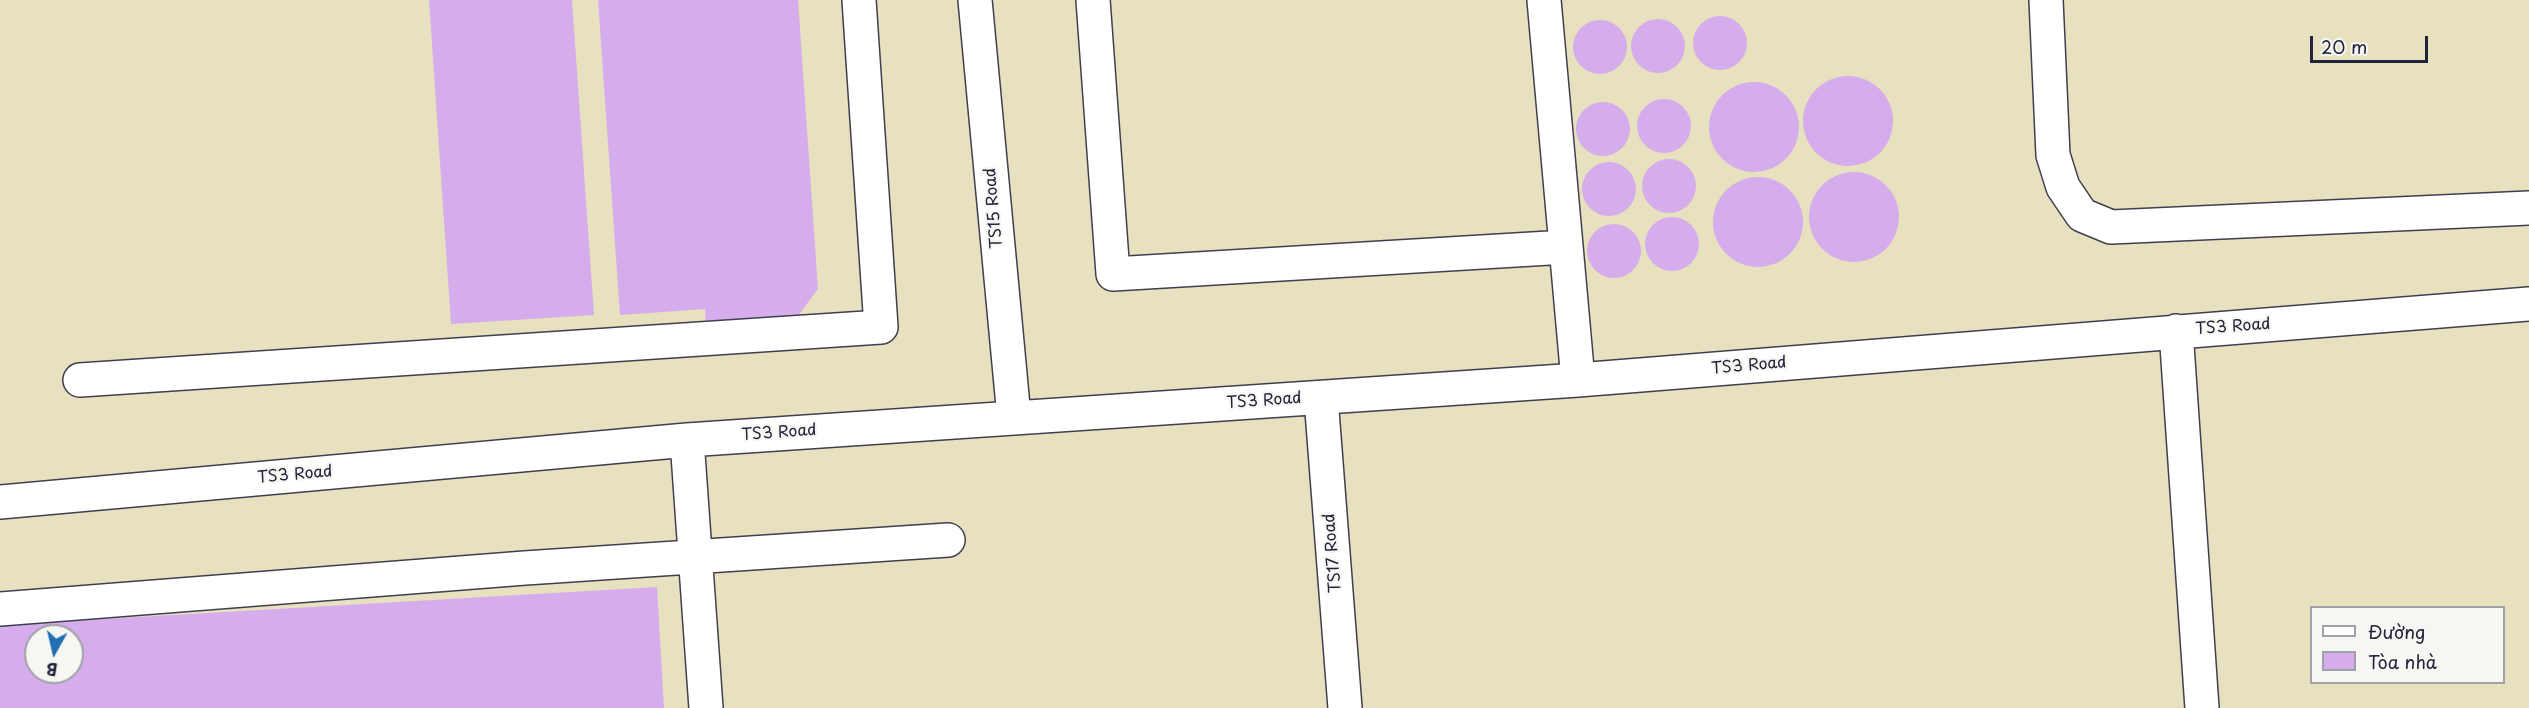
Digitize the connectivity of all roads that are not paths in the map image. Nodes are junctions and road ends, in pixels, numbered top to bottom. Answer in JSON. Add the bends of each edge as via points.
{"nodes":[{"id":1,"x":859,"y":0,"type":"edge"},
{"id":2,"x":975,"y":0,"type":"edge"},
{"id":3,"x":1093,"y":0,"type":"edge"},
{"id":4,"x":1544,"y":0,"type":"edge"},
{"id":5,"x":2046,"y":0,"type":"edge"},
{"id":6,"x":2529,"y":208,"type":"edge"},
{"id":7,"x":1566,"y":247,"type":"junction"},
{"id":8,"x":2529,"y":304,"type":"edge"},
{"id":9,"x":2176,"y":331,"type":"junction"},
{"id":10,"x":80,"y":380,"type":"dead end"},
{"id":11,"x":1578,"y":380,"type":"junction"},
{"id":12,"x":1321,"y":398,"type":"junction"},
{"id":13,"x":1014,"y":417,"type":"junction"},
{"id":14,"x":687,"y":440,"type":"junction"},
{"id":15,"x":0,"y":502,"type":"edge"},
{"id":16,"x":948,"y":540,"type":"dead end"},
{"id":17,"x":697,"y":557,"type":"junction"},
{"id":18,"x":0,"y":609,"type":"edge"},
{"id":19,"x":705,"y":708,"type":"edge"},
{"id":20,"x":1346,"y":708,"type":"edge"},
{"id":21,"x":2202,"y":708,"type":"edge"}],
"edges":[{"from":1,"to":10,"type":"street","via":[[881,327]]},
{"from":2,"to":13,"type":"street","name":"TS15 Road"},
{"from":3,"to":7,"type":"street","via":[[1113,273]]},
{"from":4,"to":7,"type":"street"},
{"from":5,"to":6,"type":"street","via":[[2053,155],[2063,187],[2082,215],[2111,227]]},
{"from":7,"to":11,"type":"street"},
{"from":8,"to":9,"type":"street","name":"TS3 Road"},
{"from":9,"to":11,"type":"street","name":"TS3 Road"},
{"from":9,"to":21,"type":"street"},
{"from":11,"to":12,"type":"street","name":"TS3 Road"},
{"from":12,"to":13,"type":"street","name":"TS3 Road"},
{"from":12,"to":20,"type":"street","name":"TS17 Road"},
{"from":13,"to":14,"type":"street","name":"TS3 Road"},
{"from":14,"to":15,"type":"street","name":"TS3 Road"},
{"from":14,"to":17,"type":"street"},
{"from":16,"to":17,"type":"street"},
{"from":17,"to":18,"type":"street"},
{"from":17,"to":19,"type":"street"}]}
